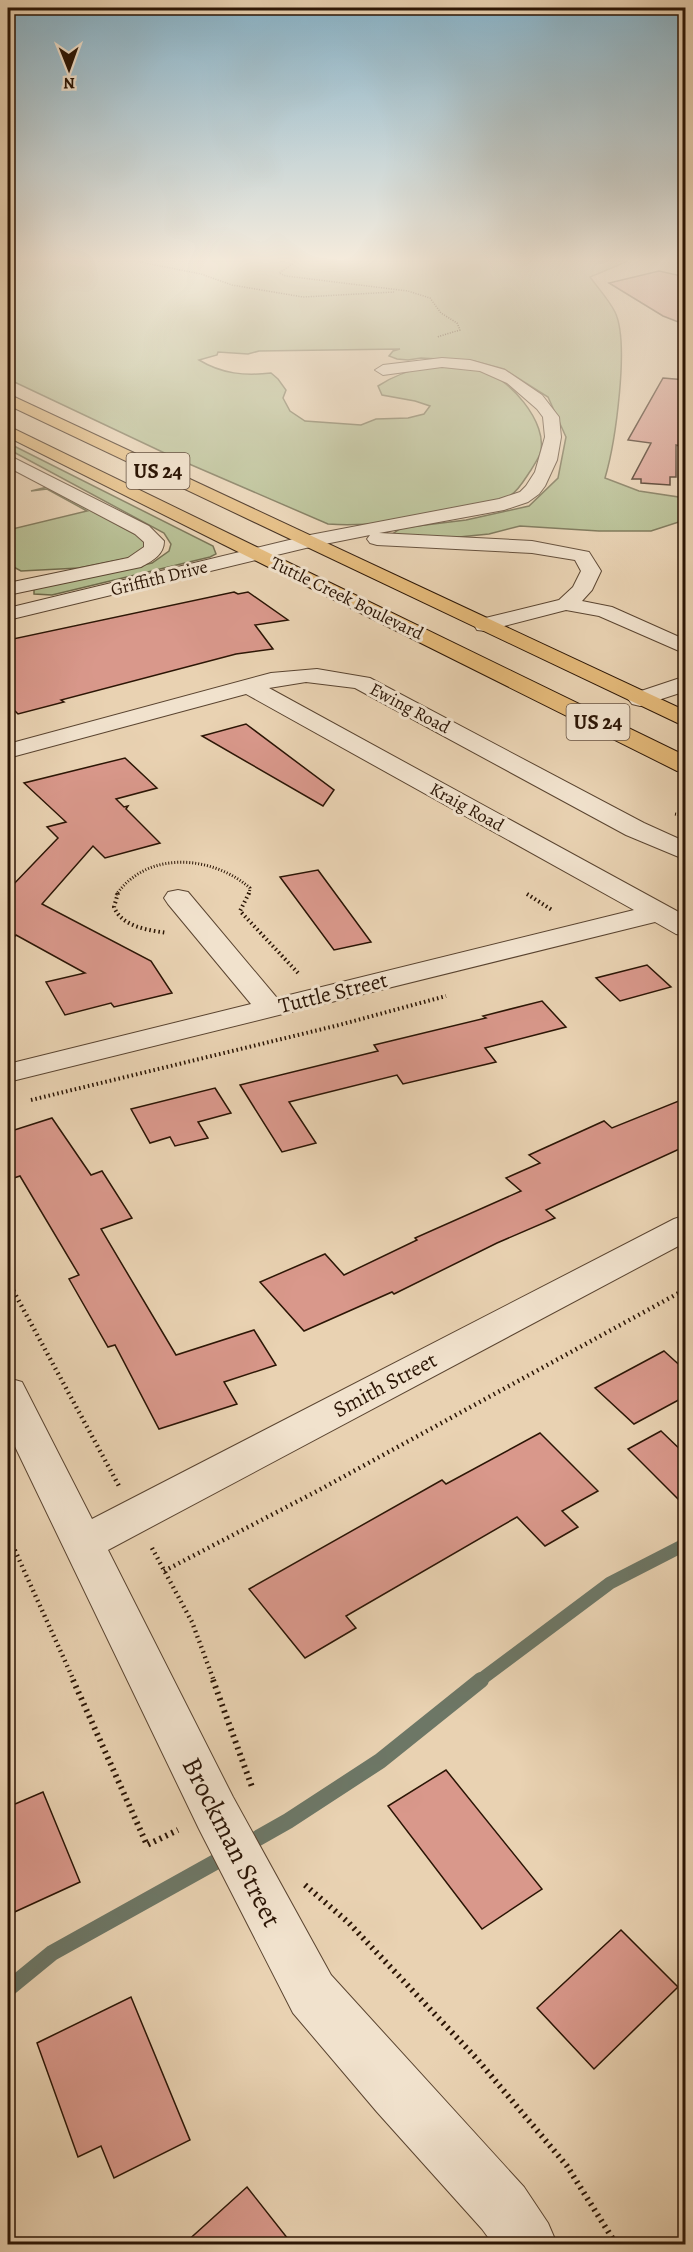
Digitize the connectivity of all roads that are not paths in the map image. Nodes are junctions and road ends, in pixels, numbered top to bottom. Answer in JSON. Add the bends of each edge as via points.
{"nodes":[{"id":1,"x":403,"y":366,"type":"edge"},
{"id":2,"x":479,"y":366,"type":"edge"},
{"id":3,"x":383,"y":370,"type":"dead end"},
{"id":4,"x":8,"y":399,"type":"edge"},
{"id":5,"x":8,"y":431,"type":"edge"},
{"id":6,"x":8,"y":460,"type":"edge"},
{"id":7,"x":48,"y":481,"type":"junction"},
{"id":8,"x":21,"y":487,"type":"dead end"},
{"id":9,"x":347,"y":534,"type":"junction"},
{"id":10,"x":310,"y":542,"type":"junction"},
{"id":11,"x":256,"y":554,"type":"junction"},
{"id":12,"x":11,"y":600,"type":"edge"},
{"id":13,"x":566,"y":604,"type":"junction"},
{"id":14,"x":485,"y":625,"type":"junction"},
{"id":15,"x":686,"y":648,"type":"edge"},
{"id":16,"x":686,"y":682,"type":"edge"},
{"id":17,"x":249,"y":686,"type":"junction"},
{"id":18,"x":640,"y":699,"type":"junction"},
{"id":19,"x":686,"y":720,"type":"edge"},
{"id":20,"x":8,"y":750,"type":"edge"},
{"id":21,"x":686,"y":766,"type":"edge"},
{"id":22,"x":686,"y":852,"type":"edge"},
{"id":23,"x":178,"y":898,"type":"dead end"},
{"id":24,"x":657,"y":913,"type":"junction"},
{"id":25,"x":686,"y":928,"type":"edge"},
{"id":26,"x":271,"y":1009,"type":"junction"},
{"id":27,"x":8,"y":1073,"type":"edge"},
{"id":28,"x":686,"y":1227,"type":"edge"},
{"id":29,"x":8,"y":1392,"type":"edge"},
{"id":30,"x":84,"y":1543,"type":"junction"},
{"id":31,"x":527,"y":2244,"type":"edge"}],
"edges":[{"from":1,"to":3,"type":"street","name":"Griffith Drive"},
{"from":2,"to":9,"type":"street","name":"Griffith Drive","via":[[503,374],[534,397],[551,417],[552,440],[545,474],[527,496],[504,504]]},
{"from":4,"to":10,"type":"highway","name":"Tuttle Creek Boulevard","number":"US 24"},
{"from":5,"to":11,"type":"highway","name":"Tuttle Creek Boulevard","number":"US 24"},
{"from":6,"to":7,"type":"street"},
{"from":7,"to":8,"type":"street"},
{"from":7,"to":12,"type":"street","via":[[142,530],[154,540],[154,548],[134,563]]},
{"from":9,"to":10,"type":"street","name":"Griffith Drive"},
{"from":9,"to":13,"type":"street","via":[[401,543],[541,548],[582,556],[591,571],[582,590]]},
{"from":10,"to":11,"type":"street","name":"Griffith Drive"},
{"from":10,"to":14,"type":"highway","name":"Tuttle Creek Boulevard","number":"US 24"},
{"from":11,"to":12,"type":"street","name":"Griffith Drive"},
{"from":11,"to":21,"type":"highway","name":"Tuttle Creek Boulevard","number":"US 24"},
{"from":13,"to":14,"type":"street"},
{"from":13,"to":15,"type":"street","via":[[605,612]]},
{"from":14,"to":18,"type":"highway","name":"Tuttle Creek Boulevard","number":"US 24"},
{"from":16,"to":18,"type":"street"},
{"from":17,"to":20,"type":"street","name":"Ewing Road"},
{"from":17,"to":22,"type":"street","name":"Ewing Road","via":[[291,675],[318,674],[362,683],[635,829]]},
{"from":17,"to":24,"type":"street","name":"Kraig Road"},
{"from":18,"to":19,"type":"highway","name":"Tuttle Creek Boulevard","number":"US 24"},
{"from":23,"to":26,"type":"street"},
{"from":24,"to":25,"type":"street","name":"Kraig Road"},
{"from":24,"to":26,"type":"street","name":"Tuttle Street"},
{"from":26,"to":27,"type":"street","name":"Tuttle Street"},
{"from":28,"to":30,"type":"street","name":"Smith Street"},
{"from":29,"to":30,"type":"street","name":"Brockman Street"},
{"from":30,"to":31,"type":"street","name":"Brockman Street","via":[[216,1813],[282,1895],[312,1994],[503,2208]]}]}
